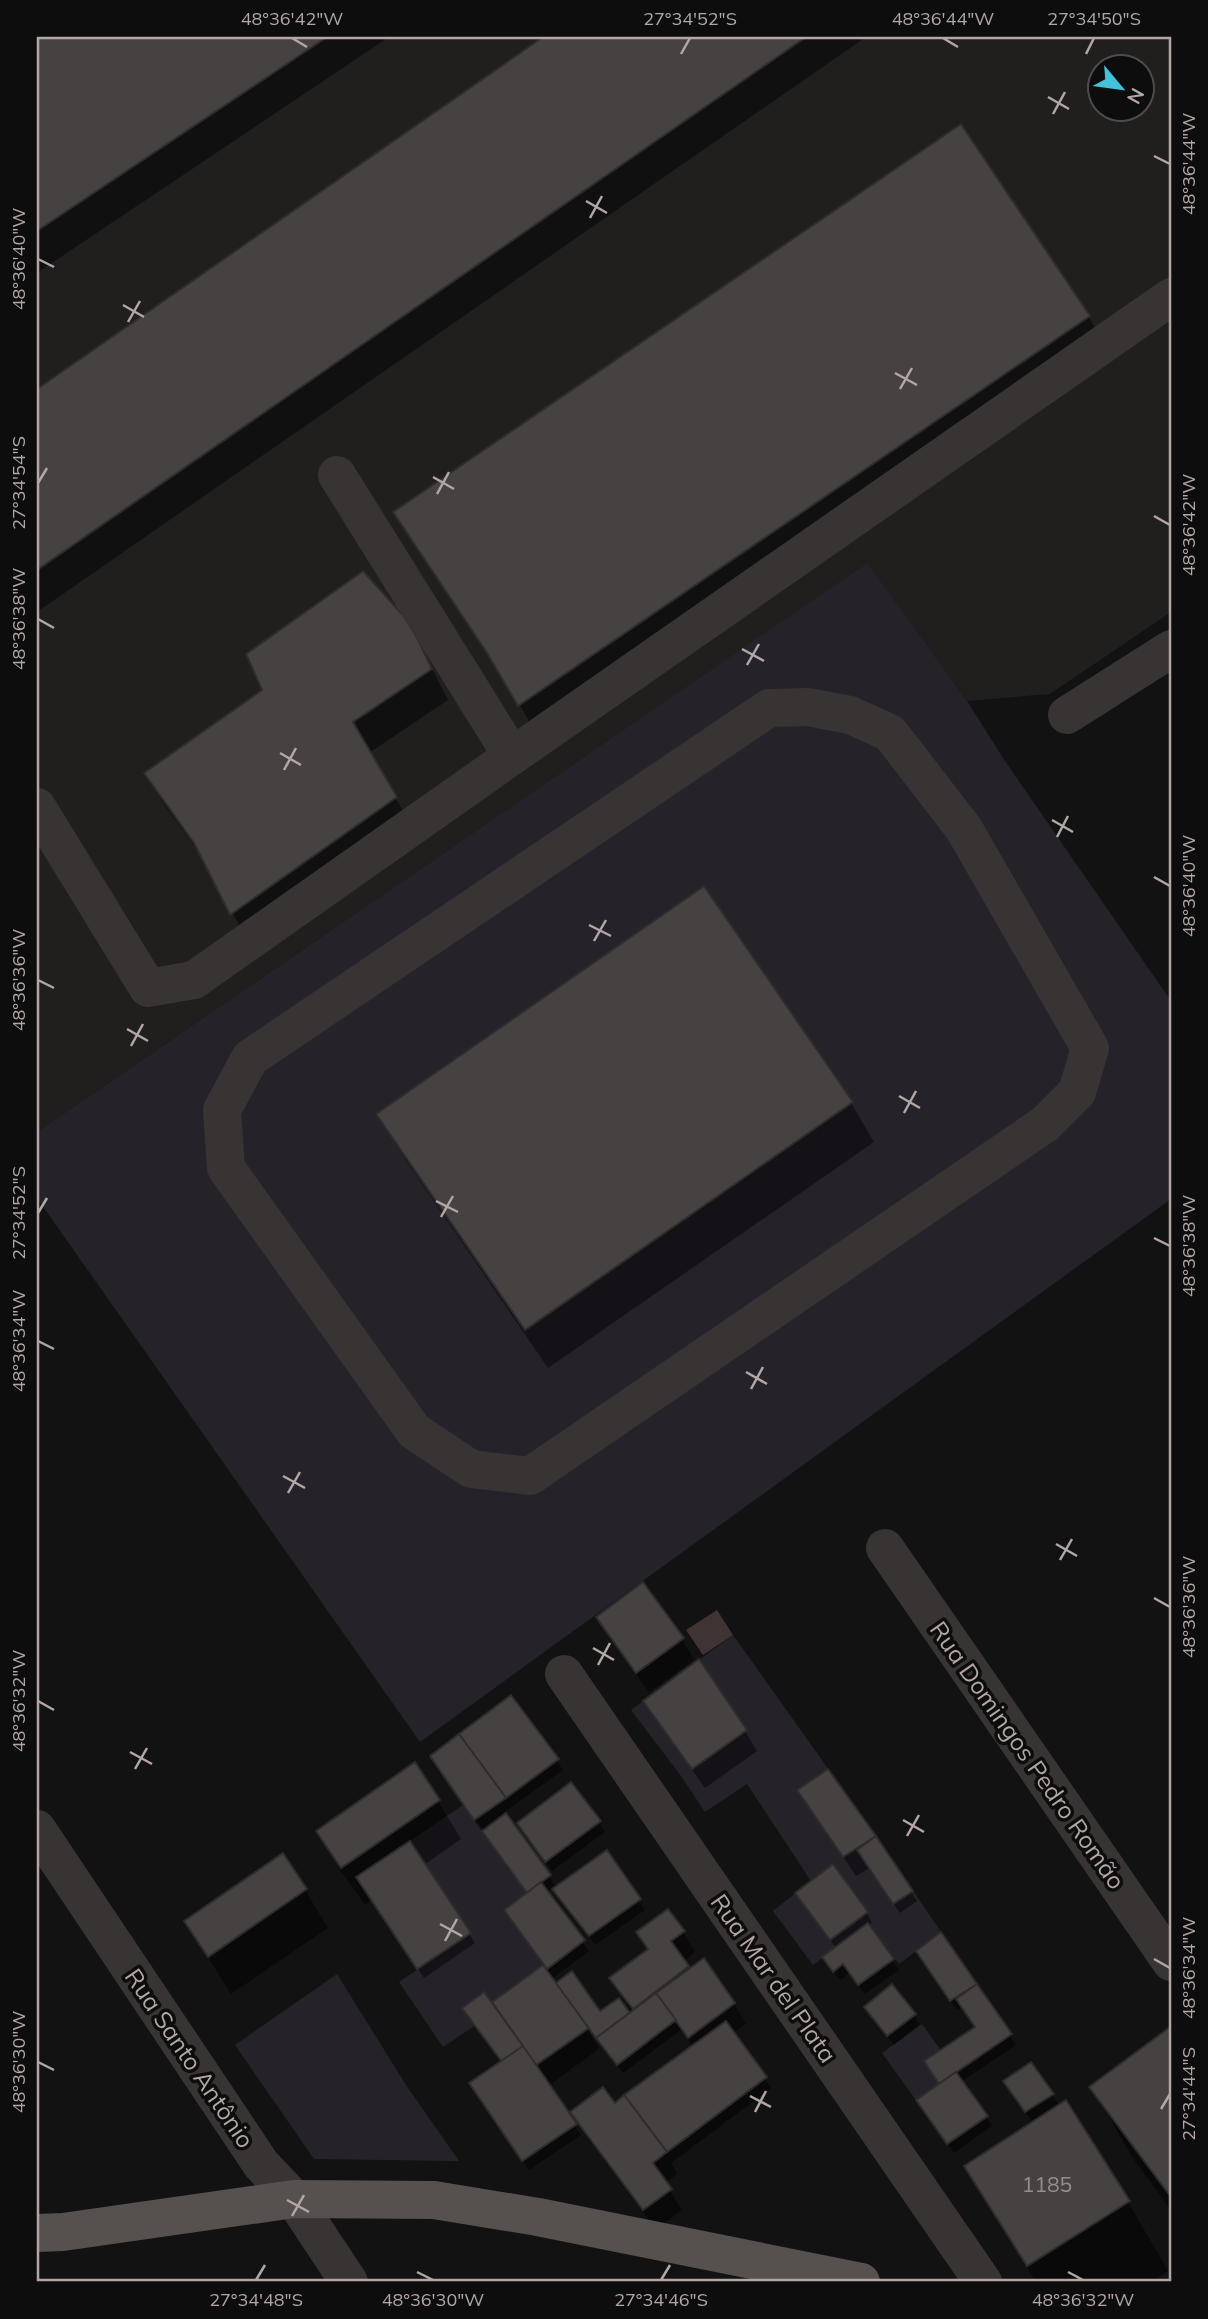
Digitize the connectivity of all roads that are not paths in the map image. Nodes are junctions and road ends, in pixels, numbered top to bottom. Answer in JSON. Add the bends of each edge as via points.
{"nodes":[{"id":1,"x":1171,"y":298,"type":"edge"},
{"id":2,"x":337,"y":475,"type":"dead end"},
{"id":3,"x":1171,"y":649,"type":"edge"},
{"id":4,"x":1067,"y":715,"type":"dead end"},
{"id":5,"x":512,"y":756,"type":"junction"},
{"id":6,"x":37,"y":807,"type":"edge"},
{"id":7,"x":414,"y":1431,"type":"joint"},
{"id":8,"x":885,"y":1548,"type":"dead end"},
{"id":9,"x":564,"y":1674,"type":"dead end"},
{"id":10,"x":37,"y":1829,"type":"edge"},
{"id":11,"x":1171,"y":1962,"type":"edge"},
{"id":12,"x":294,"y":2199,"type":"junction"},
{"id":13,"x":37,"y":2233,"type":"edge"},
{"id":14,"x":349,"y":2282,"type":"edge"},
{"id":15,"x":861,"y":2282,"type":"edge"},
{"id":16,"x":983,"y":2282,"type":"edge"}],
"edges":[{"from":1,"to":5,"type":"street"},
{"from":2,"to":5,"type":"street"},
{"from":3,"to":4,"type":"street"},
{"from":5,"to":6,"type":"street","via":[[194,980],[148,988]]},
{"from":7,"to":7,"type":"street","via":[[471,1469],[530,1476],[1045,1124],[1077,1092],[1090,1048],[964,830],[890,733],[850,715],[808,707],[769,708],[250,1058],[222,1110],[226,1168]]},
{"from":8,"to":11,"type":"street","name":"Rua Domingos Pedro Romão"},
{"from":9,"to":16,"type":"street","name":"Rua Mar del Plata"},
{"from":10,"to":12,"type":"street","name":"Rua Santo Antônio","via":[[261,2164]]},
{"from":12,"to":13,"type":"main road"},
{"from":12,"to":14,"type":"street","name":"Rua Santo Antônio"},
{"from":12,"to":15,"type":"main road","via":[[434,2200]]}]}
